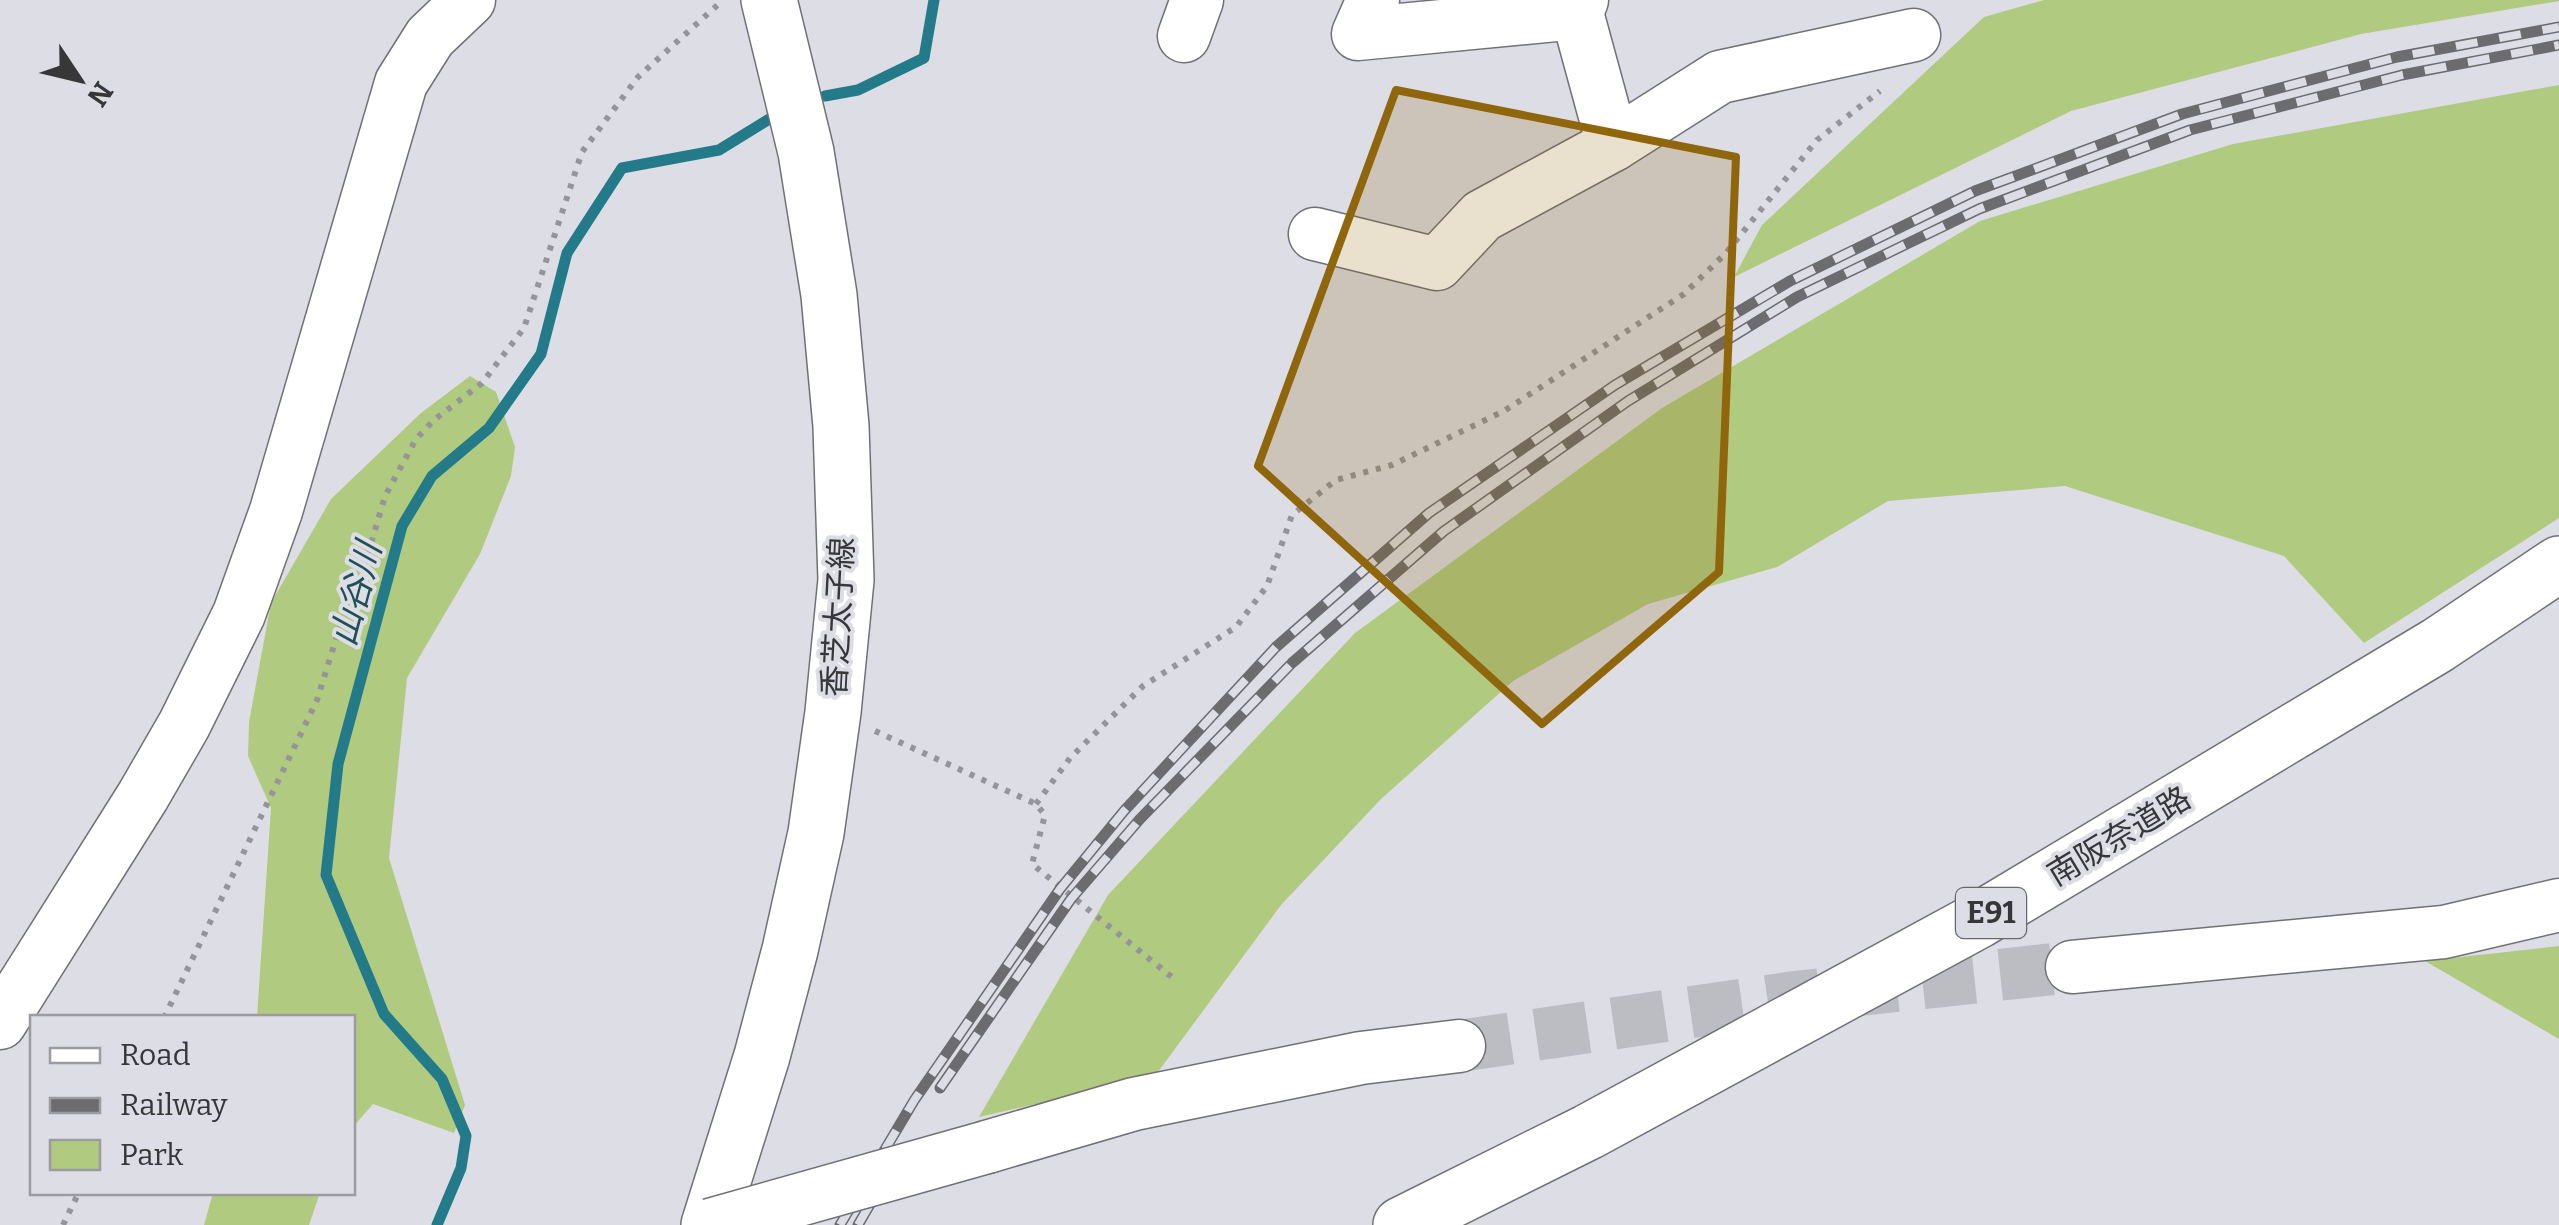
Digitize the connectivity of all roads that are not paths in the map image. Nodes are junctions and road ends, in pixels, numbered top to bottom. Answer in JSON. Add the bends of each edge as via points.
{"nodes":[{"id":1,"x":469,"y":0,"type":"edge"},
{"id":2,"x":770,"y":0,"type":"edge"},
{"id":3,"x":1373,"y":0,"type":"edge"},
{"id":4,"x":1580,"y":6,"type":"edge"},
{"id":5,"x":1914,"y":35,"type":"road end"},
{"id":6,"x":1613,"y":145,"type":"junction"},
{"id":7,"x":1315,"y":234,"type":"dead end"},
{"id":8,"x":2559,"y":564,"type":"edge"},
{"id":9,"x":2559,"y":594,"type":"edge"},
{"id":10,"x":2559,"y":906,"type":"edge"},
{"id":11,"x":2072,"y":967,"type":"tunnel mouth"},
{"id":12,"x":0,"y":1023,"type":"edge"},
{"id":13,"x":1458,"y":1046,"type":"tunnel mouth"},
{"id":14,"x":710,"y":1225,"type":"edge"},
{"id":15,"x":1402,"y":1225,"type":"edge"},
{"id":16,"x":1457,"y":1225,"type":"edge"}],
"edges":[{"from":1,"to":12,"type":"street","via":[[430,37],[401,84],[276,511],[239,614],[184,726]]},
{"from":2,"to":14,"type":"main road","name":"香芝太子線","via":[[806,152],[829,296],[846,580],[816,833],[762,1056]]},
{"from":3,"to":4,"type":"street","via":[[1358,34]]},
{"from":4,"to":6,"type":"street"},
{"from":5,"to":6,"type":"street","via":[[1720,77]]},
{"from":6,"to":7,"type":"street","via":[[1482,216],[1437,264]]},
{"from":8,"to":15,"type":"main road","name":"南阪奈道路","number":"E91","via":[[2438,645],[1978,920]]},
{"from":9,"to":16,"type":"main road","name":"南阪奈道路","number":"E91","via":[[2452,666],[1991,941]]},
{"from":10,"to":11,"type":"street","via":[[2444,932]]},
{"from":13,"to":14,"type":"street","bridge":true,"via":[[1361,1058],[1134,1104]]}]}
